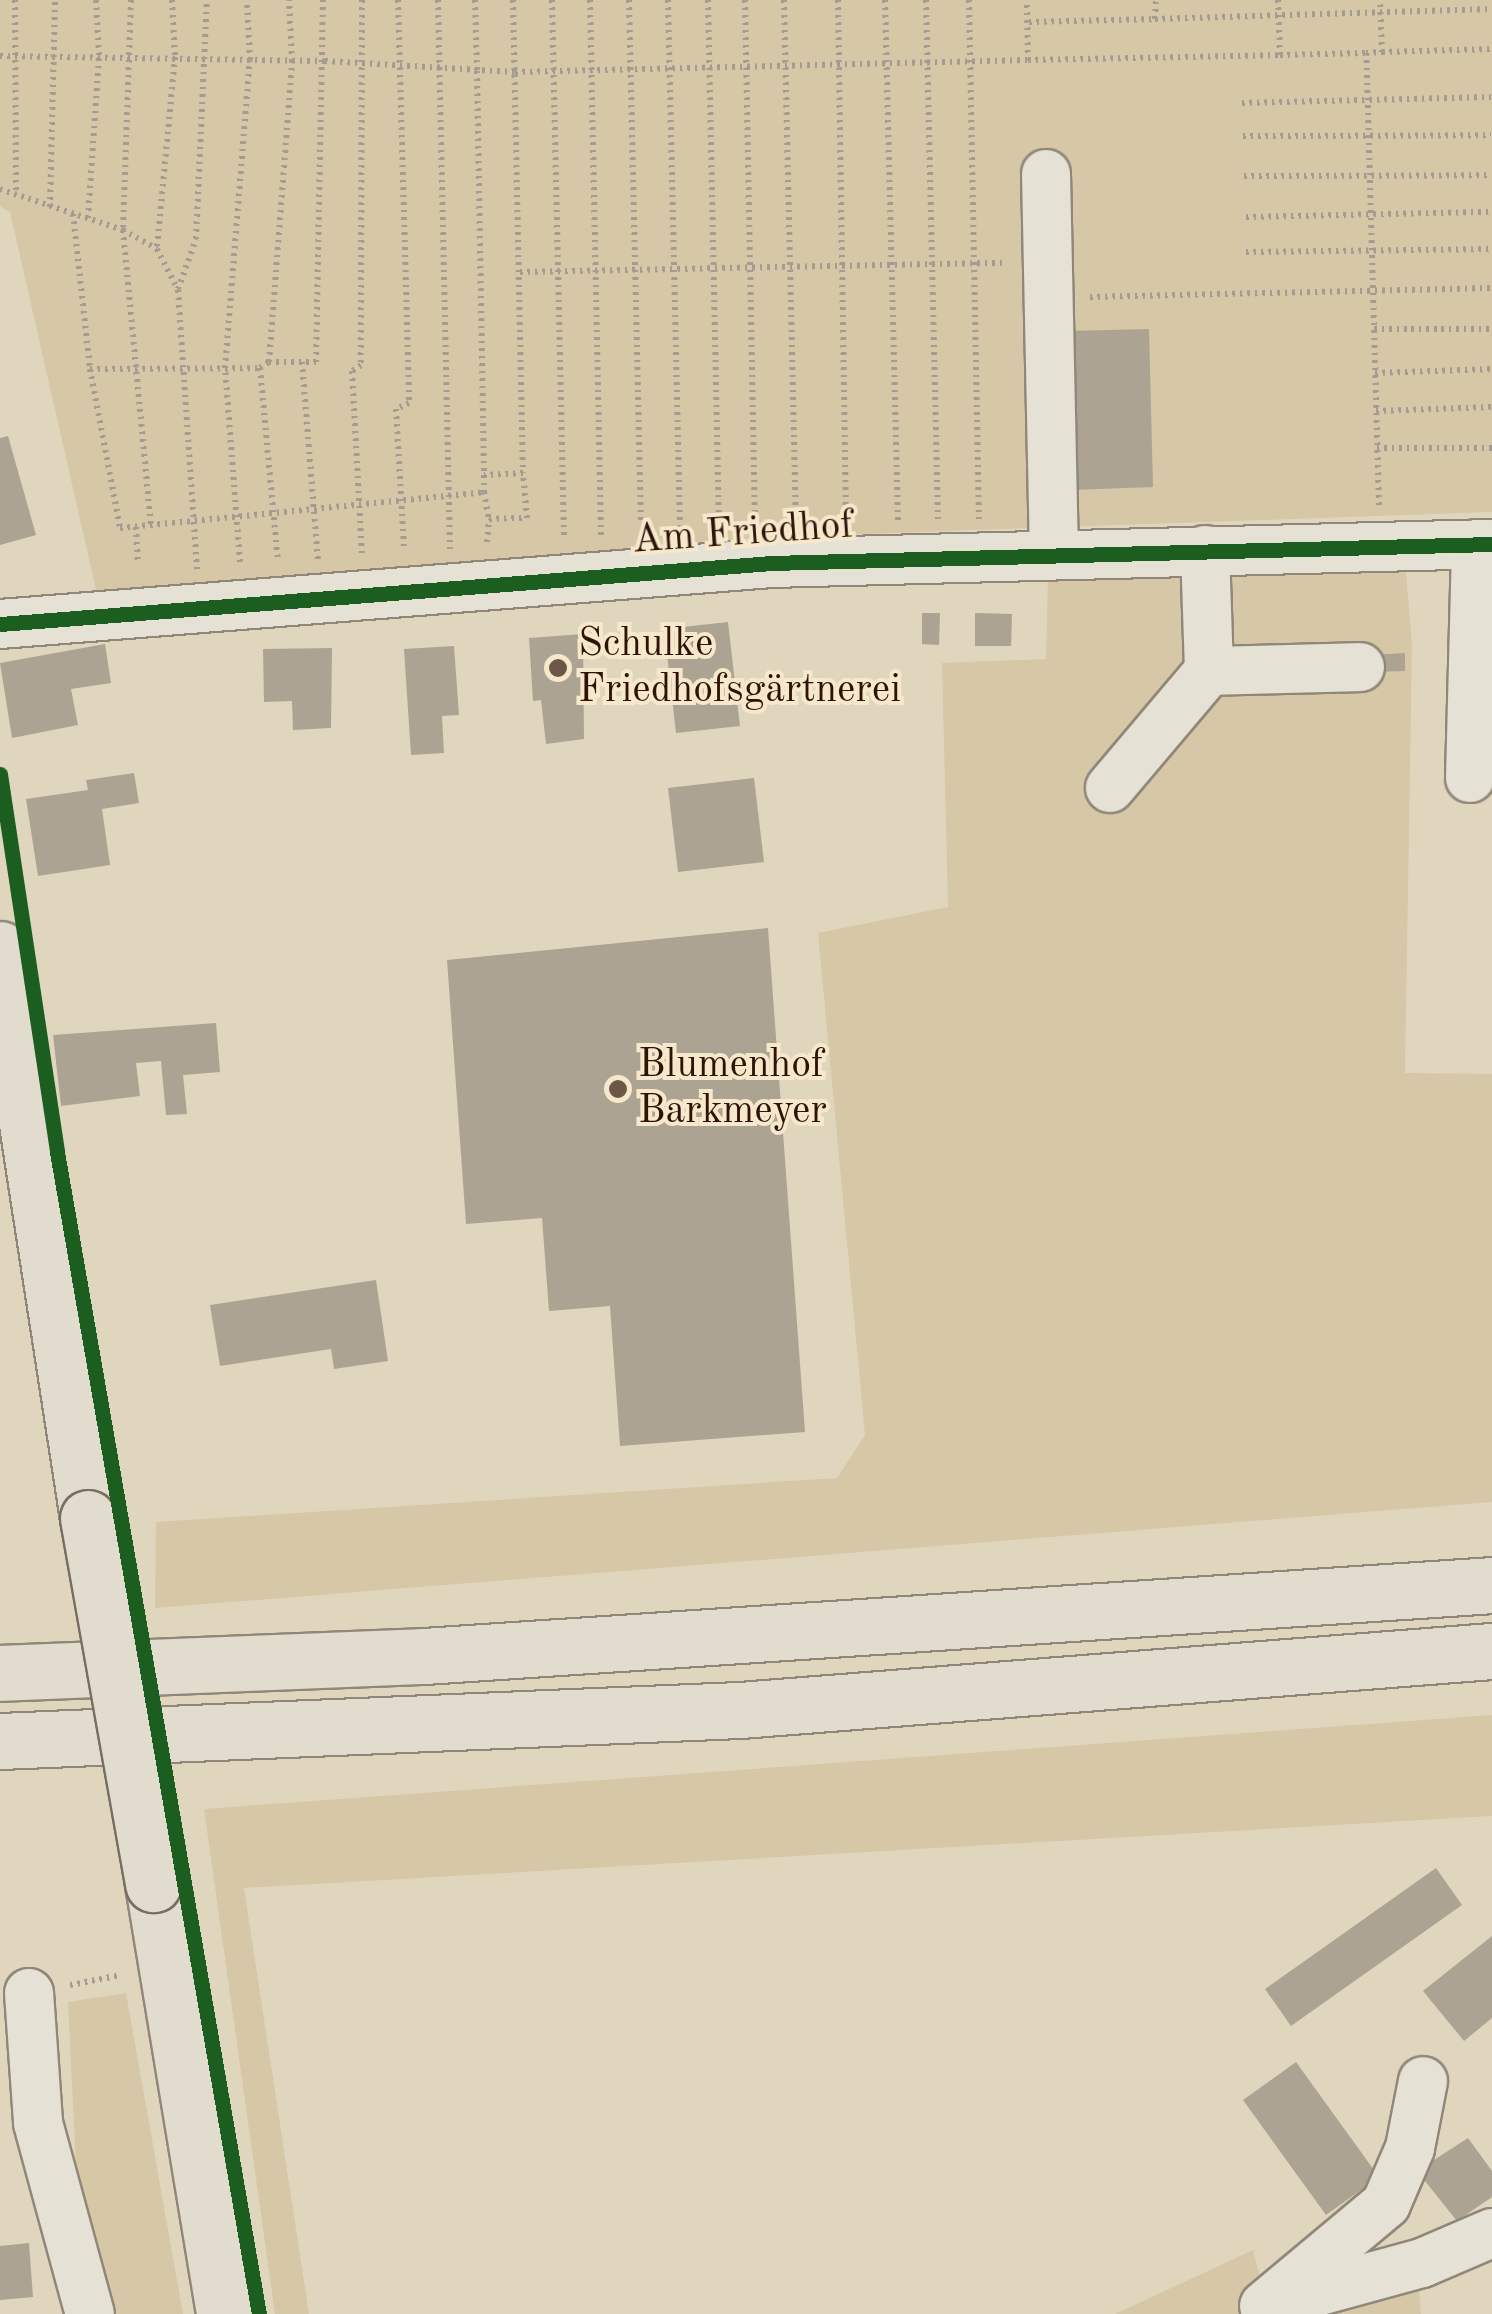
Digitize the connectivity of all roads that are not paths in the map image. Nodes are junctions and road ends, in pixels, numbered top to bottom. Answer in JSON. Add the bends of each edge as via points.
{"nodes":[{"id":1,"x":1046,"y":174,"type":"dead end"},
{"id":2,"x":1484,"y":544,"type":"edge"},
{"id":3,"x":1206,"y":550,"type":"junction"},
{"id":4,"x":1054,"y":554,"type":"junction"},
{"id":5,"x":0,"y":624,"type":"edge"},
{"id":6,"x":1360,"y":667,"type":"dead end"},
{"id":7,"x":1209,"y":670,"type":"junction"},
{"id":8,"x":1470,"y":778,"type":"dead end"},
{"id":9,"x":1110,"y":788,"type":"dead end"},
{"id":10,"x":0,"y":949,"type":"edge"},
{"id":11,"x":1492,"y":1585,"type":"edge"},
{"id":12,"x":1492,"y":1652,"type":"edge"},
{"id":13,"x":0,"y":1672,"type":"edge"},
{"id":14,"x":0,"y":1741,"type":"edge"},
{"id":15,"x":30,"y":1993,"type":"road end"},
{"id":16,"x":1423,"y":2081,"type":"dead end"},
{"id":17,"x":1492,"y":2232,"type":"edge"},
{"id":18,"x":1252,"y":2310,"type":"edge"},
{"id":19,"x":90,"y":2314,"type":"edge"},
{"id":20,"x":224,"y":2314,"type":"edge"}],
"edges":[{"from":1,"to":4,"type":"street"},
{"from":2,"to":3,"type":"street","name":"Am Friedhof"},
{"from":2,"to":8,"type":"street"},
{"from":3,"to":4,"type":"street","name":"Am Friedhof"},
{"from":3,"to":7,"type":"street"},
{"from":4,"to":5,"type":"street","name":"Am Friedhof","via":[[466,585]]},
{"from":6,"to":7,"type":"street"},
{"from":7,"to":9,"type":"street"},
{"from":10,"to":20,"type":"main road","bridge":true,"via":[[74,1436],[153,1884],[151,1970]]},
{"from":11,"to":13,"type":"main road","via":[[444,1654]]},
{"from":12,"to":14,"type":"main road","via":[[740,1710]]},
{"from":15,"to":19,"type":"street","via":[[38,2124]]},
{"from":16,"to":18,"type":"street","via":[[1410,2148],[1386,2204]]},
{"from":17,"to":18,"type":"street","via":[[1422,2263]]}]}
